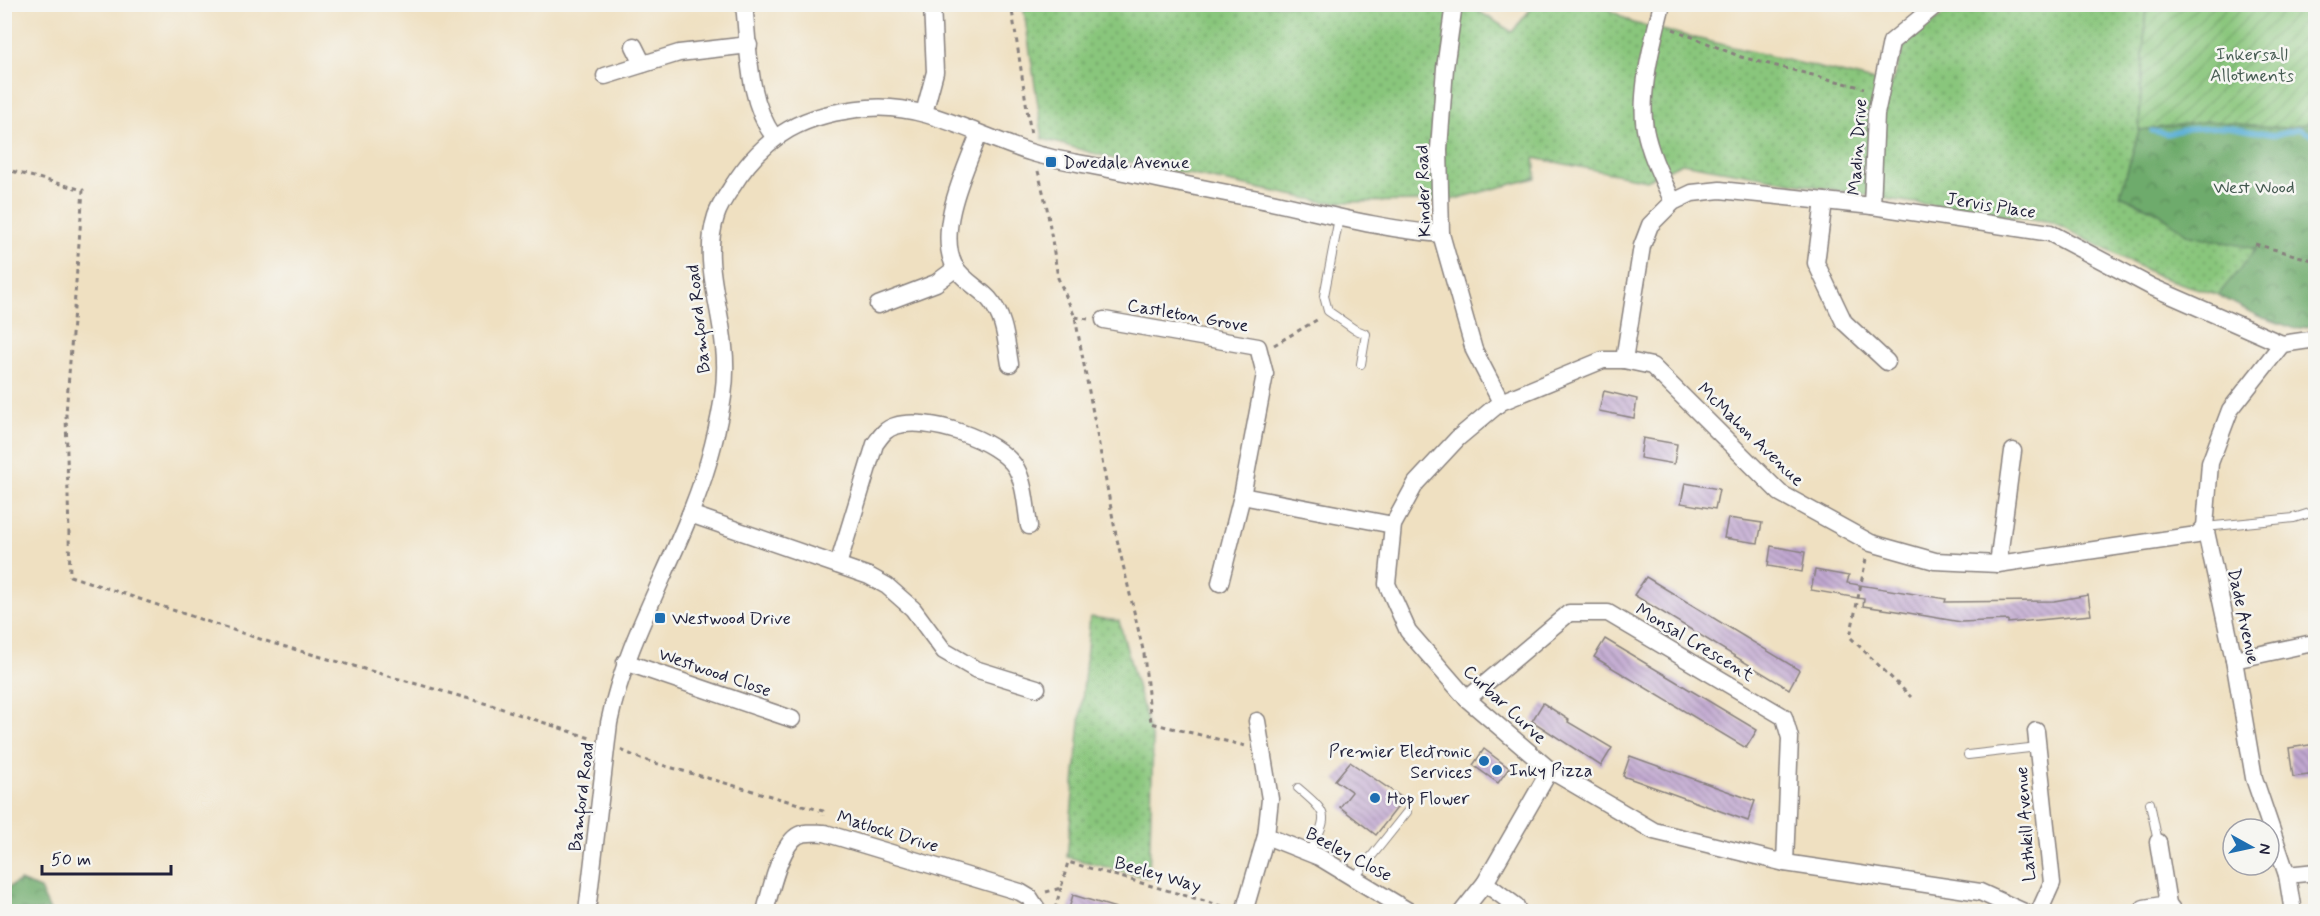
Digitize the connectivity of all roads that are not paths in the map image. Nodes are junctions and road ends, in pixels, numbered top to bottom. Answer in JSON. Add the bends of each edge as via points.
{"nodes":[{"id":1,"x":744,"y":4,"type":"edge"},
{"id":2,"x":932,"y":4,"type":"edge"},
{"id":3,"x":1454,"y":4,"type":"edge"},
{"id":4,"x":1662,"y":4,"type":"edge"},
{"id":5,"x":1937,"y":4,"type":"edge"},
{"id":6,"x":749,"y":45,"type":"junction"},
{"id":7,"x":634,"y":46,"type":"dead end"},
{"id":8,"x":643,"y":64,"type":"junction"},
{"id":9,"x":605,"y":76,"type":"dead end"},
{"id":10,"x":924,"y":114,"type":"junction"},
{"id":11,"x":979,"y":134,"type":"junction"},
{"id":12,"x":774,"y":137,"type":"junction"},
{"id":13,"x":1824,"y":201,"type":"junction"},
{"id":14,"x":1673,"y":202,"type":"junction"},
{"id":15,"x":1872,"y":206,"type":"junction"},
{"id":16,"x":1340,"y":218,"type":"junction"},
{"id":17,"x":1441,"y":234,"type":"junction"},
{"id":18,"x":956,"y":268,"type":"junction"},
{"id":19,"x":878,"y":304,"type":"dead end"},
{"id":20,"x":1104,"y":320,"type":"dead end"},
{"id":21,"x":2316,"y":339,"type":"edge"},
{"id":22,"x":2282,"y":344,"type":"junction"},
{"id":23,"x":1624,"y":360,"type":"junction"},
{"id":24,"x":1887,"y":362,"type":"dead end"},
{"id":25,"x":1010,"y":364,"type":"dead end"},
{"id":26,"x":1361,"y":364,"type":"dead end"},
{"id":27,"x":1502,"y":402,"type":"junction"},
{"id":28,"x":2013,"y":451,"type":"dead end"},
{"id":29,"x":1242,"y":496,"type":"junction"},
{"id":30,"x":2316,"y":511,"type":"edge"},
{"id":31,"x":690,"y":514,"type":"junction"},
{"id":32,"x":1393,"y":525,"type":"junction"},
{"id":33,"x":1029,"y":526,"type":"dead end"},
{"id":34,"x":2205,"y":527,"type":"junction"},
{"id":35,"x":1998,"y":564,"type":"junction"},
{"id":36,"x":838,"y":565,"type":"junction"},
{"id":37,"x":1220,"y":583,"type":"dead end"},
{"id":38,"x":2316,"y":645,"type":"edge"},
{"id":39,"x":2234,"y":660,"type":"junction"},
{"id":40,"x":625,"y":662,"type":"junction"},
{"id":41,"x":1037,"y":688,"type":"dead end"},
{"id":42,"x":1467,"y":699,"type":"junction"},
{"id":43,"x":792,"y":719,"type":"dead end"},
{"id":44,"x":1257,"y":722,"type":"dead end"},
{"id":45,"x":2037,"y":739,"type":"joint"},
{"id":46,"x":1968,"y":755,"type":"dead end"},
{"id":47,"x":1550,"y":770,"type":"junction"},
{"id":48,"x":1298,"y":788,"type":"dead end"},
{"id":49,"x":2150,"y":803,"type":"dead end"},
{"id":50,"x":1407,"y":812,"type":"dead end"},
{"id":51,"x":1266,"y":836,"type":"junction"},
{"id":52,"x":2158,"y":842,"type":"joint"},
{"id":53,"x":1309,"y":853,"type":"junction"},
{"id":54,"x":1785,"y":863,"type":"junction"},
{"id":55,"x":2316,"y":872,"type":"edge"},
{"id":56,"x":2287,"y":876,"type":"junction"},
{"id":57,"x":1355,"y":877,"type":"junction"},
{"id":58,"x":1485,"y":883,"type":"junction"},
{"id":59,"x":1035,"y":904,"type":"edge"},
{"id":60,"x":2144,"y":908,"type":"dead end"},
{"id":61,"x":2171,"y":908,"type":"edge"},
{"id":62,"x":1237,"y":910,"type":"edge"},
{"id":63,"x":586,"y":912,"type":"edge"},
{"id":64,"x":765,"y":912,"type":"edge"},
{"id":65,"x":1410,"y":912,"type":"edge"},
{"id":66,"x":1462,"y":912,"type":"edge"},
{"id":67,"x":1518,"y":912,"type":"edge"},
{"id":68,"x":2024,"y":912,"type":"edge"},
{"id":69,"x":2039,"y":912,"type":"edge"},
{"id":70,"x":2293,"y":912,"type":"edge"}],
"edges":[{"from":1,"to":6,"type":"street"},
{"from":2,"to":10,"type":"street","via":[[935,72]]},
{"from":3,"to":17,"type":"street","name":"Kinder Road","via":[[1439,149]]},
{"from":4,"to":14,"type":"street","via":[[1646,85],[1645,127]]},
{"from":5,"to":15,"type":"street","name":"Madin Drive","via":[[1891,42],[1876,114]]},
{"from":6,"to":8,"type":"street","via":[[698,49]]},
{"from":6,"to":12,"type":"street","via":[[759,110]]},
{"from":7,"to":8,"type":"street"},
{"from":8,"to":9,"type":"street"},
{"from":10,"to":11,"type":"street","name":"Bamford Road"},
{"from":10,"to":12,"type":"street","name":"Bamford Road","via":[[871,107],[838,112]]},
{"from":11,"to":16,"type":"street","name":"Bamford Road","via":[[1034,153]]},
{"from":11,"to":18,"type":"street","via":[[951,215],[950,244]]},
{"from":12,"to":31,"type":"street","name":"Bamford Road","via":[[743,169],[716,214],[710,268],[724,346],[725,377],[712,449]]},
{"from":13,"to":14,"type":"street","name":"Jervis Place","via":[[1720,190],[1692,193]]},
{"from":13,"to":15,"type":"street","name":"Jervis Place"},
{"from":13,"to":24,"type":"street","via":[[1816,263],[1844,322]]},
{"from":14,"to":23,"type":"street","via":[[1650,225],[1642,246]]},
{"from":15,"to":22,"type":"street","name":"Jervis Place","via":[[2050,233],[2152,287]]},
{"from":16,"to":17,"type":"street","via":[[1395,230]]},
{"from":16,"to":26,"type":"lane","via":[[1324,296],[1330,313],[1366,334]]},
{"from":17,"to":27,"type":"street","name":"Kinder Road","via":[[1474,350]]},
{"from":18,"to":19,"type":"street","via":[[936,283]]},
{"from":18,"to":25,"type":"street","via":[[989,298],[999,313]]},
{"from":20,"to":29,"type":"street","name":"Castleton Grove","via":[[1258,347],[1265,374]]},
{"from":21,"to":22,"type":"street"},
{"from":22,"to":34,"type":"street","name":"Dade Avenue","via":[[2230,410],[2210,463]]},
{"from":23,"to":27,"type":"street","name":"McMahon Avenue","via":[[1603,360],[1581,367]]},
{"from":23,"to":35,"type":"street","name":"McMahon Avenue","via":[[1652,366],[1780,493],[1871,543],[1935,561]]},
{"from":27,"to":32,"type":"street","name":"Curbar Curve","via":[[1458,438],[1416,483]]},
{"from":28,"to":35,"type":"street"},
{"from":29,"to":32,"type":"street"},
{"from":29,"to":37,"type":"street","name":"Castleton Grove"},
{"from":30,"to":34,"type":"lane","via":[[2294,518]]},
{"from":31,"to":36,"type":"street"},
{"from":31,"to":40,"type":"street","name":"Bamford Road"},
{"from":32,"to":42,"type":"street","name":"Curbar Curve","via":[[1387,584],[1408,632]]},
{"from":33,"to":36,"type":"street","via":[[1016,469],[991,444],[921,424],[894,426],[875,444]]},
{"from":34,"to":35,"type":"street","name":"McMahon Avenue","via":[[2197,535]]},
{"from":34,"to":39,"type":"street","name":"Dade Avenue"},
{"from":36,"to":41,"type":"street","via":[[869,576],[893,591],[913,609],[944,651],[956,659],[975,669]]},
{"from":38,"to":39,"type":"street"},
{"from":39,"to":56,"type":"street","name":"Dade Avenue","via":[[2254,778]]},
{"from":40,"to":43,"type":"street","name":"Westwood Close"},
{"from":40,"to":63,"type":"street","name":"Bamford Road","via":[[615,693],[607,744]]},
{"from":42,"to":47,"type":"street","name":"Curbar Curve"},
{"from":42,"to":54,"type":"street","name":"Monsal Crescent","via":[[1569,613],[1608,613],[1784,717],[1790,738]]},
{"from":44,"to":51,"type":"street","via":[[1270,799]]},
{"from":45,"to":46,"type":"lane"},
{"from":45,"to":69,"type":"street","name":"Lathkill Avenue","via":[[2052,883]]},
{"from":47,"to":54,"type":"street","name":"Curbar Curve","via":[[1654,831]]},
{"from":47,"to":58,"type":"street"},
{"from":48,"to":53,"type":"lane","via":[[1319,806],[1324,816]]},
{"from":49,"to":52,"type":"lane"},
{"from":50,"to":57,"type":"lane"},
{"from":51,"to":53,"type":"street","name":"Beeley Close"},
{"from":51,"to":62,"type":"street"},
{"from":52,"to":61,"type":"street"},
{"from":53,"to":57,"type":"street","name":"Beeley Close"},
{"from":54,"to":68,"type":"street","name":"Curbar Curve","via":[[1980,892]]},
{"from":55,"to":56,"type":"street"},
{"from":56,"to":70,"type":"street","name":"Dade Avenue"},
{"from":57,"to":65,"type":"street","name":"Beeley Close"},
{"from":58,"to":66,"type":"street"},
{"from":58,"to":67,"type":"street","via":[[1516,906]]},
{"from":59,"to":64,"type":"street","name":"Matlock Drive","via":[[1020,892],[825,833],[809,832],[787,845]]},
{"from":60,"to":61,"type":"street"}]}
